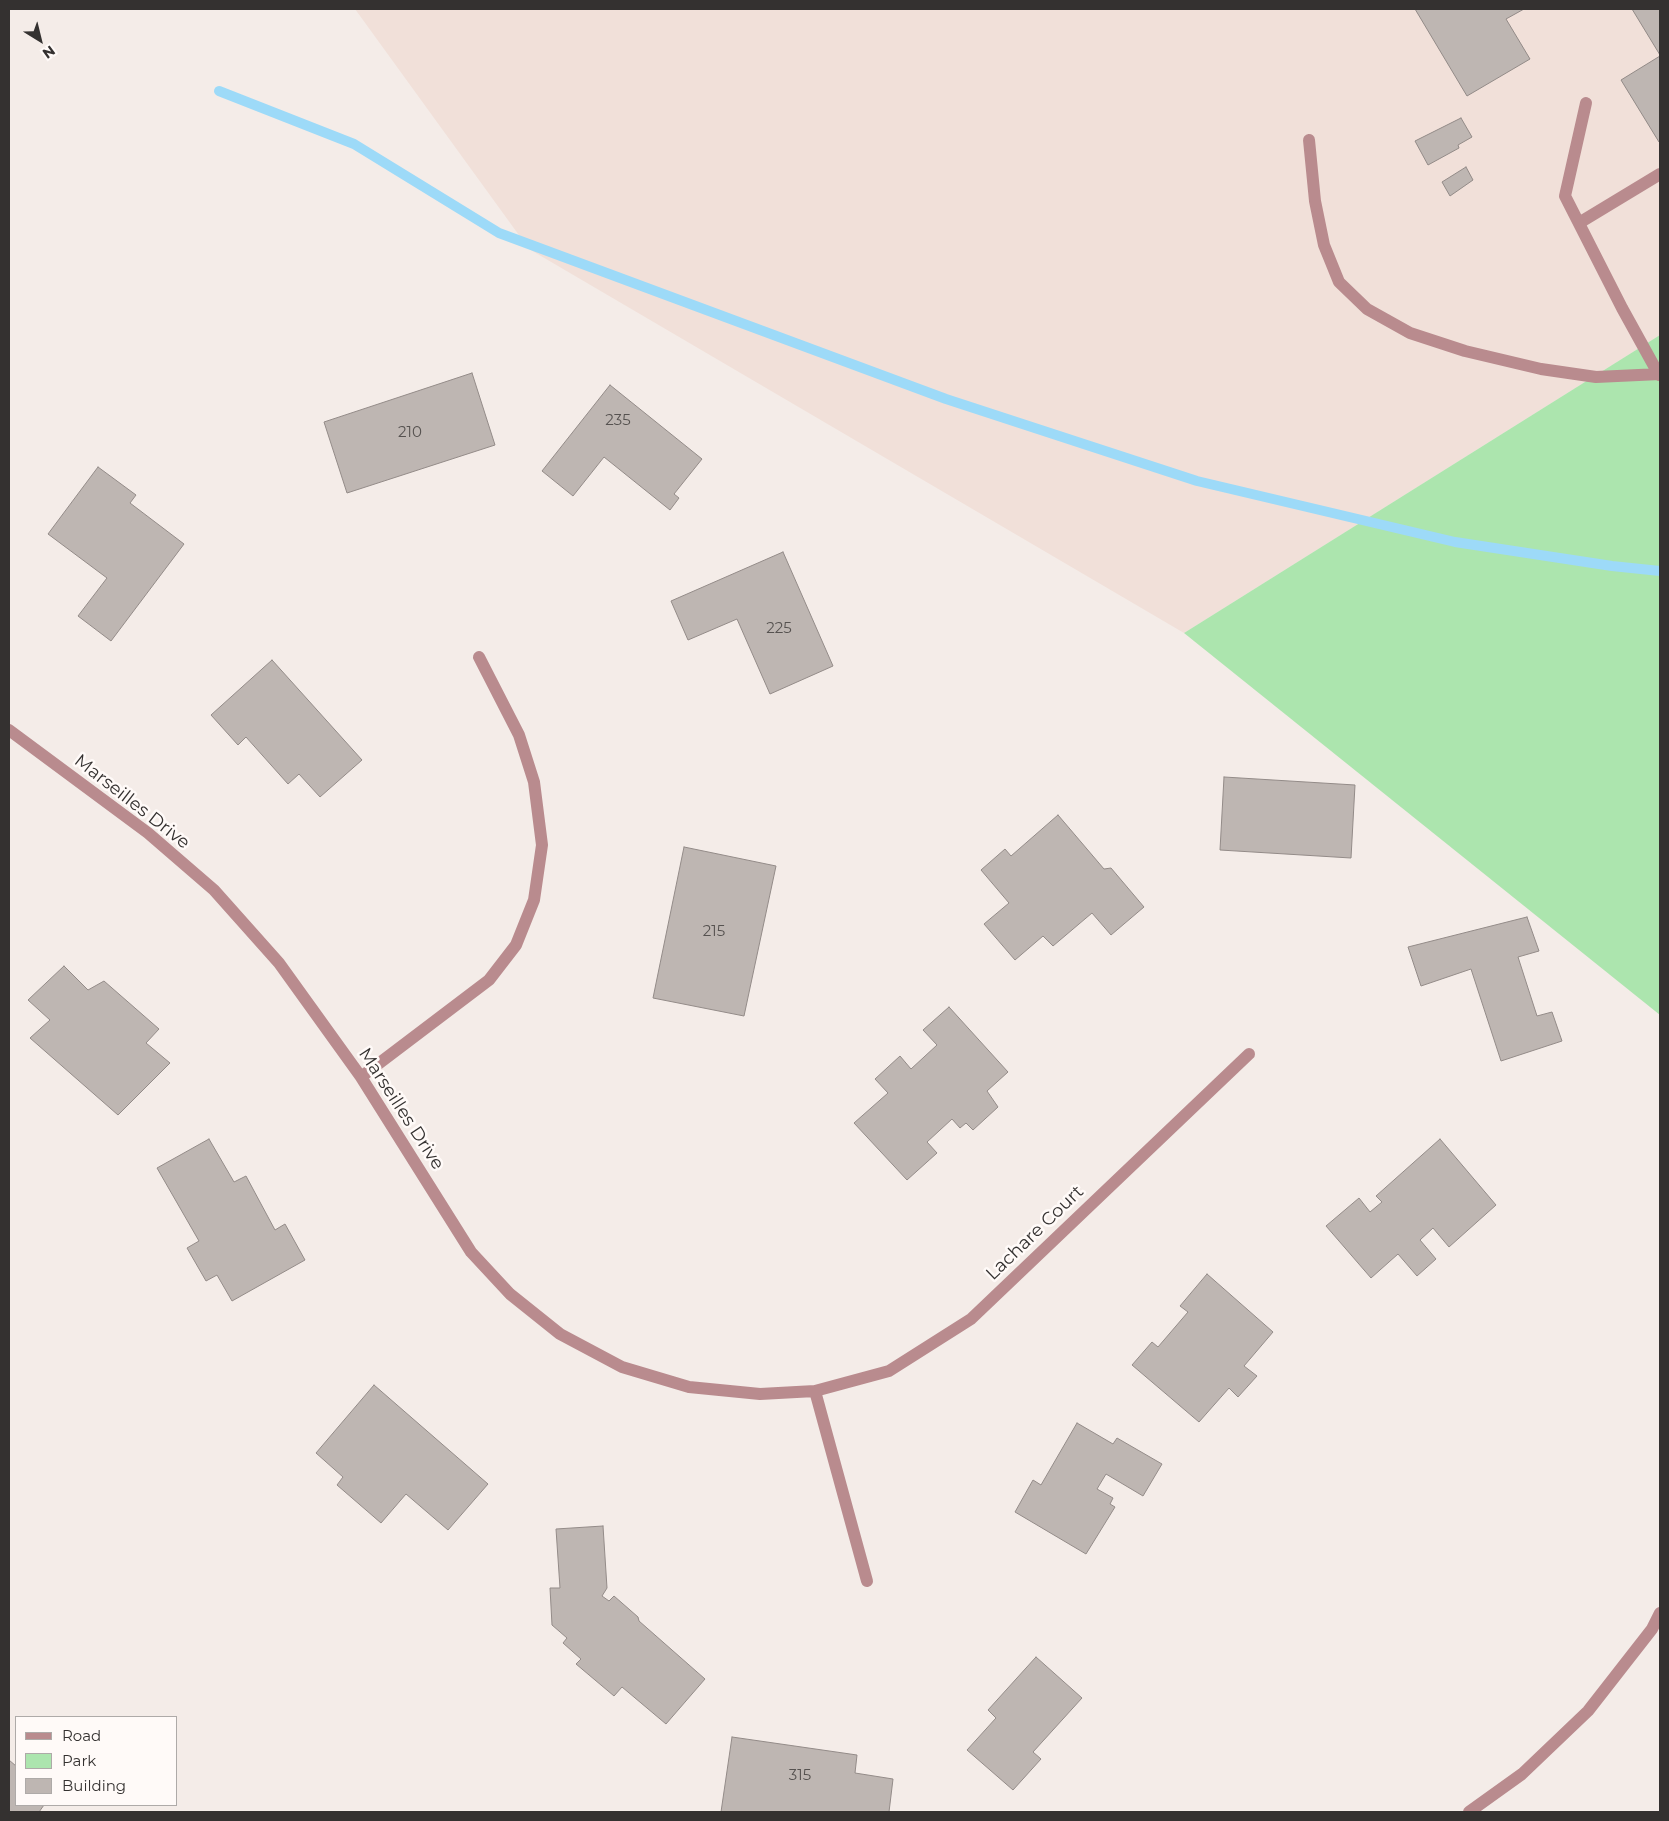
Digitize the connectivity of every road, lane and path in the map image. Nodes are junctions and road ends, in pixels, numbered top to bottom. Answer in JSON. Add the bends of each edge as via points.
{"nodes":[{"id":1,"x":1586,"y":103,"type":"dead end"},
{"id":2,"x":1309,"y":140,"type":"dead end"},
{"id":3,"x":1660,"y":174,"type":"edge"},
{"id":4,"x":1579,"y":223,"type":"junction"},
{"id":5,"x":1659,"y":374,"type":"edge"},
{"id":6,"x":479,"y":657,"type":"dead end"},
{"id":7,"x":9,"y":730,"type":"edge"},
{"id":8,"x":1249,"y":1054,"type":"dead end"},
{"id":9,"x":362,"y":1077,"type":"junction"},
{"id":10,"x":815,"y":1391,"type":"junction"},
{"id":11,"x":867,"y":1581,"type":"dead end"},
{"id":12,"x":1660,"y":1613,"type":"edge"},
{"id":13,"x":1469,"y":1812,"type":"edge"}],
"edges":[{"from":1,"to":4,"type":"street","via":[[1565,196]]},
{"from":2,"to":5,"type":"street","via":[[1315,201],[1324,245],[1339,282],[1367,309],[1410,334],[1541,369],[1596,377]]},
{"from":3,"to":4,"type":"street"},
{"from":4,"to":5,"type":"street"},
{"from":6,"to":9,"type":"street","via":[[519,735],[534,782],[542,844],[534,900],[516,945],[489,980]]},
{"from":7,"to":9,"type":"street","name":"Marseilles Drive","via":[[148,833],[214,890],[279,963]]},
{"from":8,"to":10,"type":"street","name":"Lachare Court","via":[[971,1319],[889,1371]]},
{"from":9,"to":10,"type":"street","name":"Marseilles Drive","via":[[471,1252],[510,1294],[560,1334],[622,1367],[690,1387],[760,1394]]},
{"from":10,"to":11,"type":"street"},
{"from":12,"to":13,"type":"street","via":[[1652,1629],[1588,1711],[1522,1774]]}]}
